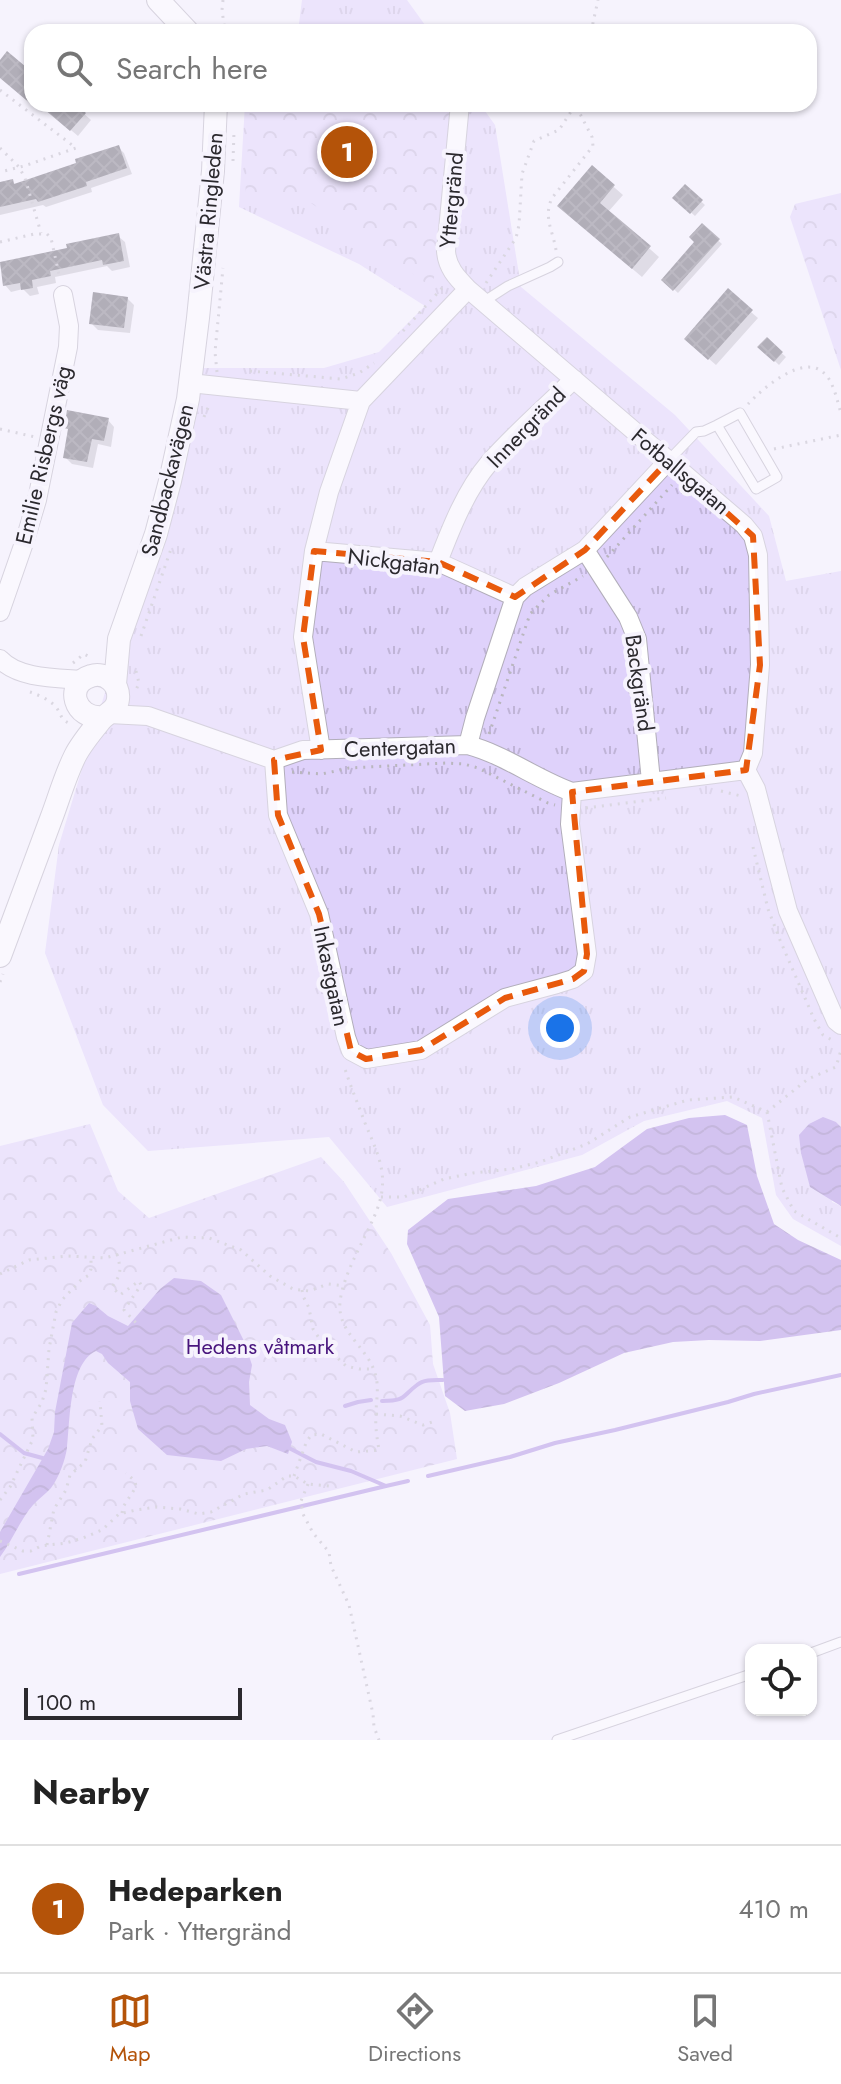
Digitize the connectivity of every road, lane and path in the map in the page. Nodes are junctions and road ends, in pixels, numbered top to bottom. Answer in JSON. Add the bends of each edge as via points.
{"nodes":[{"id":1,"x":158,"y":0,"type":"edge"},
{"id":2,"x":223,"y":0,"type":"edge"},
{"id":3,"x":598,"y":0,"type":"edge"},
{"id":4,"x":180,"y":24,"type":"edge"},
{"id":5,"x":224,"y":24,"type":"edge"},
{"id":6,"x":593,"y":24,"type":"edge"},
{"id":7,"x":0,"y":90,"type":"edge"},
{"id":8,"x":24,"y":108,"type":"edge"},
{"id":9,"x":29,"y":112,"type":"edge"},
{"id":10,"x":216,"y":112,"type":"edge"},
{"id":11,"x":459,"y":112,"type":"edge"},
{"id":12,"x":571,"y":112,"type":"edge"},
{"id":13,"x":580,"y":112,"type":"edge"},
{"id":14,"x":0,"y":148,"type":"edge"},
{"id":15,"x":19,"y":167,"type":"junction"},
{"id":16,"x":0,"y":172,"type":"edge"},
{"id":17,"x":41,"y":233,"type":"junction"},
{"id":18,"x":0,"y":242,"type":"edge"},
{"id":19,"x":558,"y":262,"type":"joint"},
{"id":20,"x":454,"y":275,"type":"junction"},
{"id":21,"x":468,"y":289,"type":"junction"},
{"id":22,"x":63,"y":295,"type":"joint"},
{"id":23,"x":489,"y":298,"type":"junction"},
{"id":24,"x":198,"y":318,"type":"joint"},
{"id":25,"x":395,"y":340,"type":"dead end"},
{"id":26,"x":375,"y":362,"type":"dead end"},
{"id":27,"x":246,"y":371,"type":"dead end"},
{"id":28,"x":574,"y":379,"type":"junction"},
{"id":29,"x":190,"y":383,"type":"junction"},
{"id":30,"x":361,"y":401,"type":"junction"},
{"id":31,"x":740,"y":413,"type":"junction"},
{"id":32,"x":841,"y":413,"type":"edge"},
{"id":33,"x":717,"y":425,"type":"junction"},
{"id":34,"x":0,"y":429,"type":"edge"},
{"id":35,"x":841,"y":435,"type":"edge"},
{"id":36,"x":48,"y":438,"type":"junction"},
{"id":37,"x":763,"y":452,"type":"junction"},
{"id":38,"x":675,"y":467,"type":"junction"},
{"id":39,"x":585,"y":550,"type":"junction"},
{"id":40,"x":314,"y":551,"type":"junction"},
{"id":41,"x":438,"y":562,"type":"junction"},
{"id":42,"x":596,"y":567,"type":"junction"},
{"id":43,"x":515,"y":597,"type":"junction"},
{"id":44,"x":0,"y":612,"type":"edge"},
{"id":45,"x":119,"y":639,"type":"junction"},
{"id":46,"x":0,"y":659,"type":"edge"},
{"id":47,"x":116,"y":687,"type":"junction"},
{"id":48,"x":82,"y":691,"type":"junction"},
{"id":49,"x":106,"y":716,"type":"junction"},
{"id":50,"x":148,"y":716,"type":"junction"},
{"id":51,"x":476,"y":747,"type":"junction"},
{"id":52,"x":321,"y":750,"type":"junction"},
{"id":53,"x":75,"y":754,"type":"junction"},
{"id":54,"x":275,"y":767,"type":"junction"},
{"id":55,"x":478,"y":768,"type":"junction"},
{"id":56,"x":750,"y":778,"type":"junction"},
{"id":57,"x":651,"y":781,"type":"junction"},
{"id":58,"x":712,"y":792,"type":"dead end"},
{"id":59,"x":672,"y":797,"type":"dead end"},
{"id":60,"x":571,"y":799,"type":"junction"},
{"id":61,"x":0,"y":956,"type":"edge"},
{"id":62,"x":841,"y":1025,"type":"edge"},
{"id":63,"x":841,"y":1050,"type":"edge"},
{"id":64,"x":342,"y":1061,"type":"dead end"},
{"id":65,"x":767,"y":1112,"type":"junction"},
{"id":66,"x":380,"y":1197,"type":"junction"},
{"id":67,"x":841,"y":1238,"type":"edge"},
{"id":68,"x":117,"y":1254,"type":"junction"},
{"id":69,"x":91,"y":1257,"type":"junction"},
{"id":70,"x":0,"y":1274,"type":"edge"},
{"id":71,"x":345,"y":1286,"type":"junction"},
{"id":72,"x":302,"y":1290,"type":"junction"},
{"id":73,"x":138,"y":1325,"type":"dead end"},
{"id":74,"x":373,"y":1369,"type":"junction"},
{"id":75,"x":100,"y":1401,"type":"dead end"},
{"id":76,"x":376,"y":1414,"type":"junction"},
{"id":77,"x":435,"y":1421,"type":"dead end"},
{"id":78,"x":126,"y":1473,"type":"dead end"},
{"id":79,"x":294,"y":1476,"type":"junction"},
{"id":80,"x":308,"y":1484,"type":"junction"},
{"id":81,"x":330,"y":1486,"type":"dead end"},
{"id":82,"x":0,"y":1500,"type":"edge"},
{"id":83,"x":122,"y":1513,"type":"junction"},
{"id":84,"x":0,"y":1541,"type":"edge"},
{"id":85,"x":47,"y":1545,"type":"junction"},
{"id":86,"x":841,"y":1642,"type":"edge"},
{"id":87,"x":817,"y":1651,"type":"edge"},
{"id":88,"x":745,"y":1676,"type":"edge"},
{"id":89,"x":379,"y":1740,"type":"edge"},
{"id":90,"x":557,"y":1740,"type":"edge"}],
"edges":[{"from":1,"to":4,"type":"street"},
{"from":2,"to":5,"type":"path"},
{"from":3,"to":6,"type":"path"},
{"from":7,"to":8,"type":"path"},
{"from":9,"to":15,"type":"path","via":[[76,148]]},
{"from":10,"to":24,"type":"street","name":"Västra Ringleden"},
{"from":11,"to":20,"type":"street","name":"Yttergränd","via":[[446,251]]},
{"from":12,"to":23,"type":"path","via":[[559,130],[534,141],[522,174],[516,238],[485,285]]},
{"from":13,"to":19,"type":"path","via":[[593,146],[549,204],[548,224]]},
{"from":14,"to":15,"type":"path"},
{"from":15,"to":16,"type":"path"},
{"from":15,"to":17,"type":"path"},
{"from":17,"to":18,"type":"path"},
{"from":17,"to":22,"type":"path","via":[[51,238]]},
{"from":19,"to":23,"type":"lane"},
{"from":20,"to":21,"type":"street","name":"Yttergränd"},
{"from":20,"to":25,"type":"path"},
{"from":21,"to":23,"type":"street","name":"Fotballsgatan"},
{"from":21,"to":30,"type":"street"},
{"from":22,"to":36,"type":"street","name":"Emilie Risbergs väg","via":[[68,347]]},
{"from":23,"to":28,"type":"street","name":"Fotballsgatan"},
{"from":24,"to":29,"type":"street","name":"Sandbackavägen"},
{"from":26,"to":27,"type":"path","via":[[341,379]]},
{"from":28,"to":38,"type":"street","name":"Fotballsgatan"},
{"from":28,"to":41,"type":"street","name":"Innergränd","via":[[488,464]]},
{"from":29,"to":30,"type":"street"},
{"from":29,"to":45,"type":"street","name":"Sandbackavägen","via":[[170,481]]},
{"from":30,"to":40,"type":"street"},
{"from":31,"to":32,"type":"path","via":[[775,381],[813,367],[830,381]]},
{"from":31,"to":33,"type":"lane"},
{"from":31,"to":37,"type":"lane"},
{"from":33,"to":37,"type":"lane","via":[[756,489],[777,477]]},
{"from":33,"to":38,"type":"lane","via":[[696,432]]},
{"from":34,"to":36,"type":"path"},
{"from":35,"to":37,"type":"path"},
{"from":36,"to":44,"type":"street","name":"Emilie Risbergs väg","via":[[37,500]]},
{"from":38,"to":39,"type":"street"},
{"from":38,"to":42,"type":"path"},
{"from":38,"to":56,"type":"street","name":"Fotballsgatan","via":[[744,525],[758,555],[760,665]]},
{"from":39,"to":42,"type":"street","name":"Backgränd"},
{"from":39,"to":43,"type":"street"},
{"from":40,"to":41,"type":"street","name":"Nickgatan"},
{"from":40,"to":52,"type":"street","via":[[303,637]]},
{"from":41,"to":43,"type":"street","name":"Nickgatan"},
{"from":42,"to":51,"type":"path","via":[[549,595],[530,614]]},
{"from":42,"to":57,"type":"street","name":"Backgränd","via":[[637,639]]},
{"from":43,"to":51,"type":"street","via":[[475,718]]},
{"from":45,"to":47,"type":"street","name":"Sandbackavägen"},
{"from":45,"to":48,"type":"street","name":"Sandbackavägen"},
{"from":46,"to":48,"type":"street"},
{"from":47,"to":48,"type":"street","via":[[104,676]]},
{"from":47,"to":49,"type":"street","via":[[117,704]]},
{"from":47,"to":50,"type":"street"},
{"from":48,"to":49,"type":"street","via":[[89,717]]},
{"from":48,"to":53,"type":"street"},
{"from":49,"to":50,"type":"street"},
{"from":49,"to":53,"type":"street"},
{"from":50,"to":54,"type":"street"},
{"from":51,"to":52,"type":"street","name":"Centergatan"},
{"from":51,"to":55,"type":"path"},
{"from":51,"to":60,"type":"street","name":"Centergatan","via":[[552,784]]},
{"from":52,"to":54,"type":"street","name":"Centergatan","via":[[303,750]]},
{"from":53,"to":61,"type":"street"},
{"from":54,"to":55,"type":"path","via":[[322,774],[446,763]]},
{"from":54,"to":60,"type":"street","name":"Inkastgatan","via":[[278,815],[319,914],[346,1037],[351,1051],[366,1059],[421,1050],[505,998],[573,979],[584,971],[587,954]]},
{"from":55,"to":60,"type":"path","via":[[548,803]]},
{"from":56,"to":57,"type":"street"},
{"from":56,"to":58,"type":"path","via":[[741,796]]},
{"from":56,"to":62,"type":"street","name":"Fotballsgatan","via":[[788,911]]},
{"from":57,"to":60,"type":"street"},
{"from":59,"to":60,"type":"path","via":[[586,808]]},
{"from":63,"to":65,"type":"path","via":[[836,1067],[808,1079]]},
{"from":64,"to":66,"type":"path","via":[[381,1159]]},
{"from":65,"to":66,"type":"path","via":[[733,1097],[688,1100],[630,1117],[587,1144],[540,1162],[444,1179],[404,1197]]},
{"from":65,"to":67,"type":"path","via":[[782,1188],[794,1211]]},
{"from":66,"to":71,"type":"path"},
{"from":68,"to":69,"type":"path"},
{"from":68,"to":72,"type":"path","via":[[182,1237],[209,1238],[241,1250],[270,1276]]},
{"from":68,"to":73,"type":"path","via":[[121,1270],[112,1287],[120,1295],[139,1281],[141,1285],[124,1310]]},
{"from":69,"to":70,"type":"path","via":[[29,1260]]},
{"from":69,"to":82,"type":"path","via":[[89,1275],[56,1312],[46,1389],[32,1418],[33,1439]]},
{"from":71,"to":72,"type":"path"},
{"from":71,"to":74,"type":"path","via":[[340,1317]]},
{"from":72,"to":74,"type":"path","via":[[323,1344],[346,1366]]},
{"from":74,"to":76,"type":"path"},
{"from":75,"to":85,"type":"path","via":[[102,1426],[54,1509]]},
{"from":76,"to":77,"type":"path","via":[[423,1425]]},
{"from":76,"to":79,"type":"path","via":[[379,1450],[356,1452],[321,1434],[311,1435]]},
{"from":78,"to":83,"type":"path","via":[[136,1487]]},
{"from":79,"to":80,"type":"path"},
{"from":79,"to":83,"type":"path","via":[[211,1512],[157,1507]]},
{"from":80,"to":81,"type":"path"},
{"from":80,"to":89,"type":"path","via":[[301,1501],[303,1514],[329,1552],[349,1605]]},
{"from":83,"to":85,"type":"path","via":[[102,1530]]},
{"from":84,"to":85,"type":"path","via":[[23,1551]]},
{"from":86,"to":87,"type":"lane"},
{"from":88,"to":90,"type":"lane"}]}
